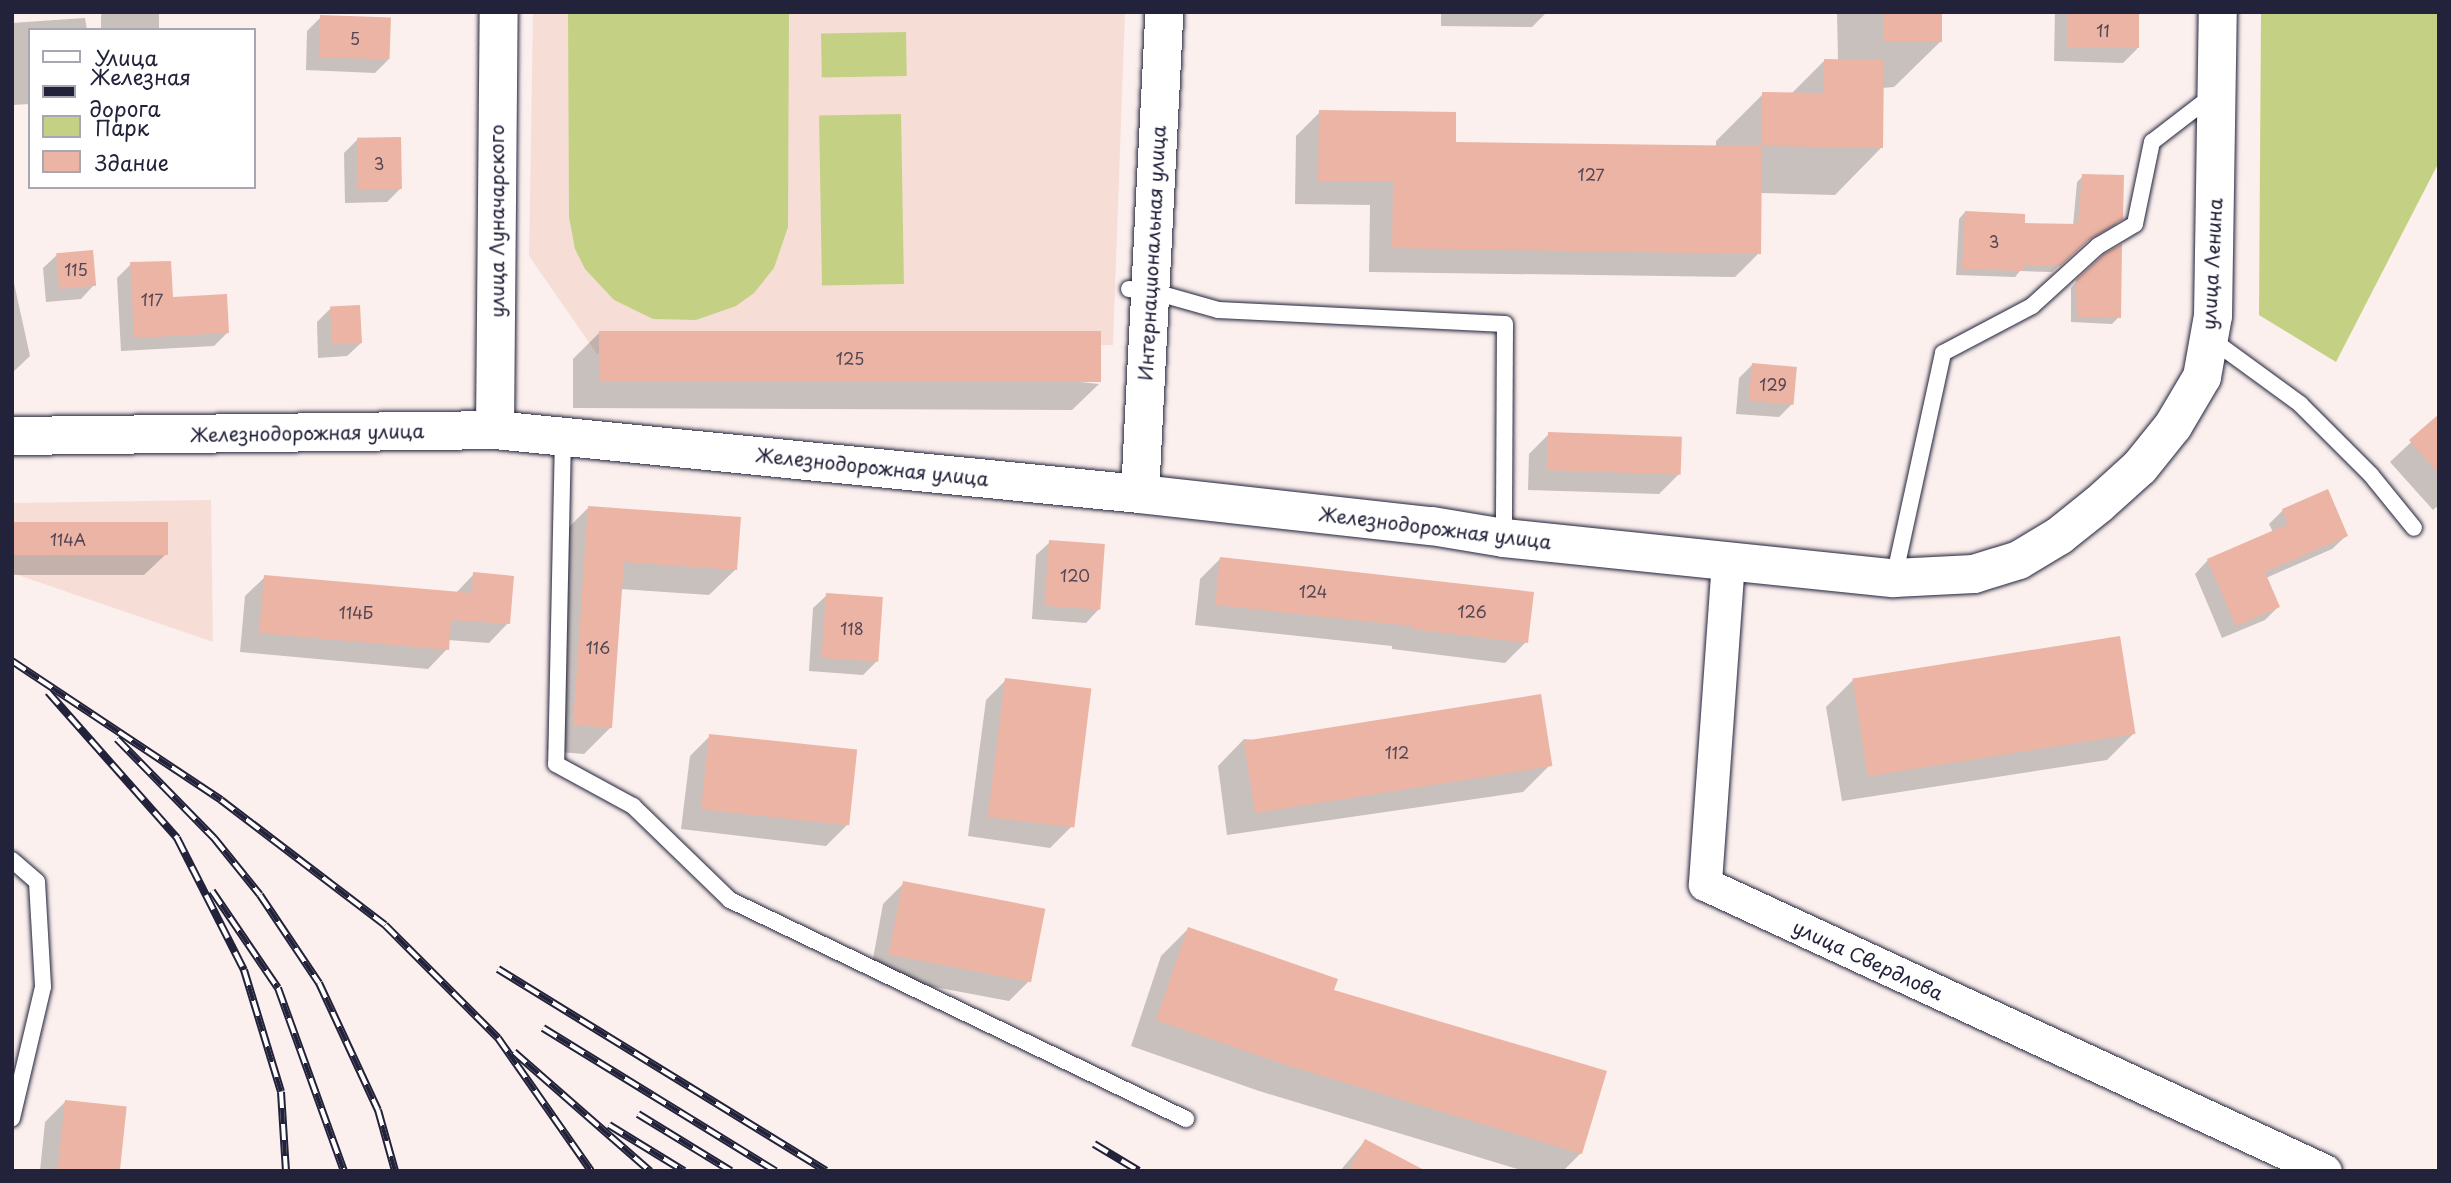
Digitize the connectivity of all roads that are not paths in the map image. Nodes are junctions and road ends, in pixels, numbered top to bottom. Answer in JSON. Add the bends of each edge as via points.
{"nodes":[{"id":1,"x":499,"y":12,"type":"edge"},
{"id":2,"x":1141,"y":12,"type":"edge"},
{"id":3,"x":1164,"y":12,"type":"edge"},
{"id":4,"x":2218,"y":12,"type":"edge"},
{"id":5,"x":2218,"y":92,"type":"junction"},
{"id":6,"x":1140,"y":290,"type":"junction"},
{"id":7,"x":2209,"y":338,"type":"junction"},
{"id":8,"x":495,"y":430,"type":"junction"},
{"id":9,"x":12,"y":436,"type":"edge"},
{"id":10,"x":563,"y":436,"type":"junction"},
{"id":11,"x":1130,"y":494,"type":"junction"},
{"id":12,"x":2414,"y":527,"type":"dead end"},
{"id":13,"x":1504,"y":538,"type":"junction"},
{"id":14,"x":1728,"y":561,"type":"junction"},
{"id":15,"x":1894,"y":578,"type":"junction"},
{"id":16,"x":12,"y":860,"type":"edge"},
{"id":17,"x":12,"y":1118,"type":"edge"},
{"id":18,"x":1186,"y":1119,"type":"dead end"},
{"id":19,"x":2325,"y":1171,"type":"edge"}],
"edges":[{"from":1,"to":8,"type":"main road","name":"улица Луначарского"},
{"from":2,"to":6,"type":"main road","name":"Интернациональная улица"},
{"from":3,"to":6,"type":"main road","name":"Интернациональная улица"},
{"from":4,"to":5,"type":"main road","name":"улица Ленина"},
{"from":5,"to":7,"type":"main road","name":"улица Ленина"},
{"from":5,"to":15,"type":"lane","via":[[2152,142],[2136,224],[2098,246],[2032,306],[1943,353]]},
{"from":6,"to":11,"type":"main road","name":"Интернациональная улица"},
{"from":6,"to":13,"type":"lane","via":[[1217,310],[1505,324]]},
{"from":7,"to":12,"type":"lane","via":[[2300,404],[2371,475]]},
{"from":7,"to":15,"type":"main road","name":"улица Ленина","via":[[2202,377],[2173,426],[2140,467],[2059,537],[2019,561],[1975,574]]},
{"from":8,"to":9,"type":"main road","name":"Железнодорожная улица"},
{"from":8,"to":10,"type":"main road","name":"Железнодорожная улица"},
{"from":10,"to":11,"type":"main road","name":"Железнодорожная улица"},
{"from":10,"to":18,"type":"lane","via":[[556,764],[632,806],[730,900]]},
{"from":11,"to":13,"type":"main road","name":"Железнодорожная улица","via":[[1432,526]]},
{"from":13,"to":14,"type":"main road","name":"Железнодорожная улица"},
{"from":14,"to":15,"type":"main road","name":"улица Ленина"},
{"from":14,"to":19,"type":"street","name":"улица Свердлова","via":[[1704,884]]},
{"from":16,"to":17,"type":"lane","via":[[37,882],[43,987]]}]}
